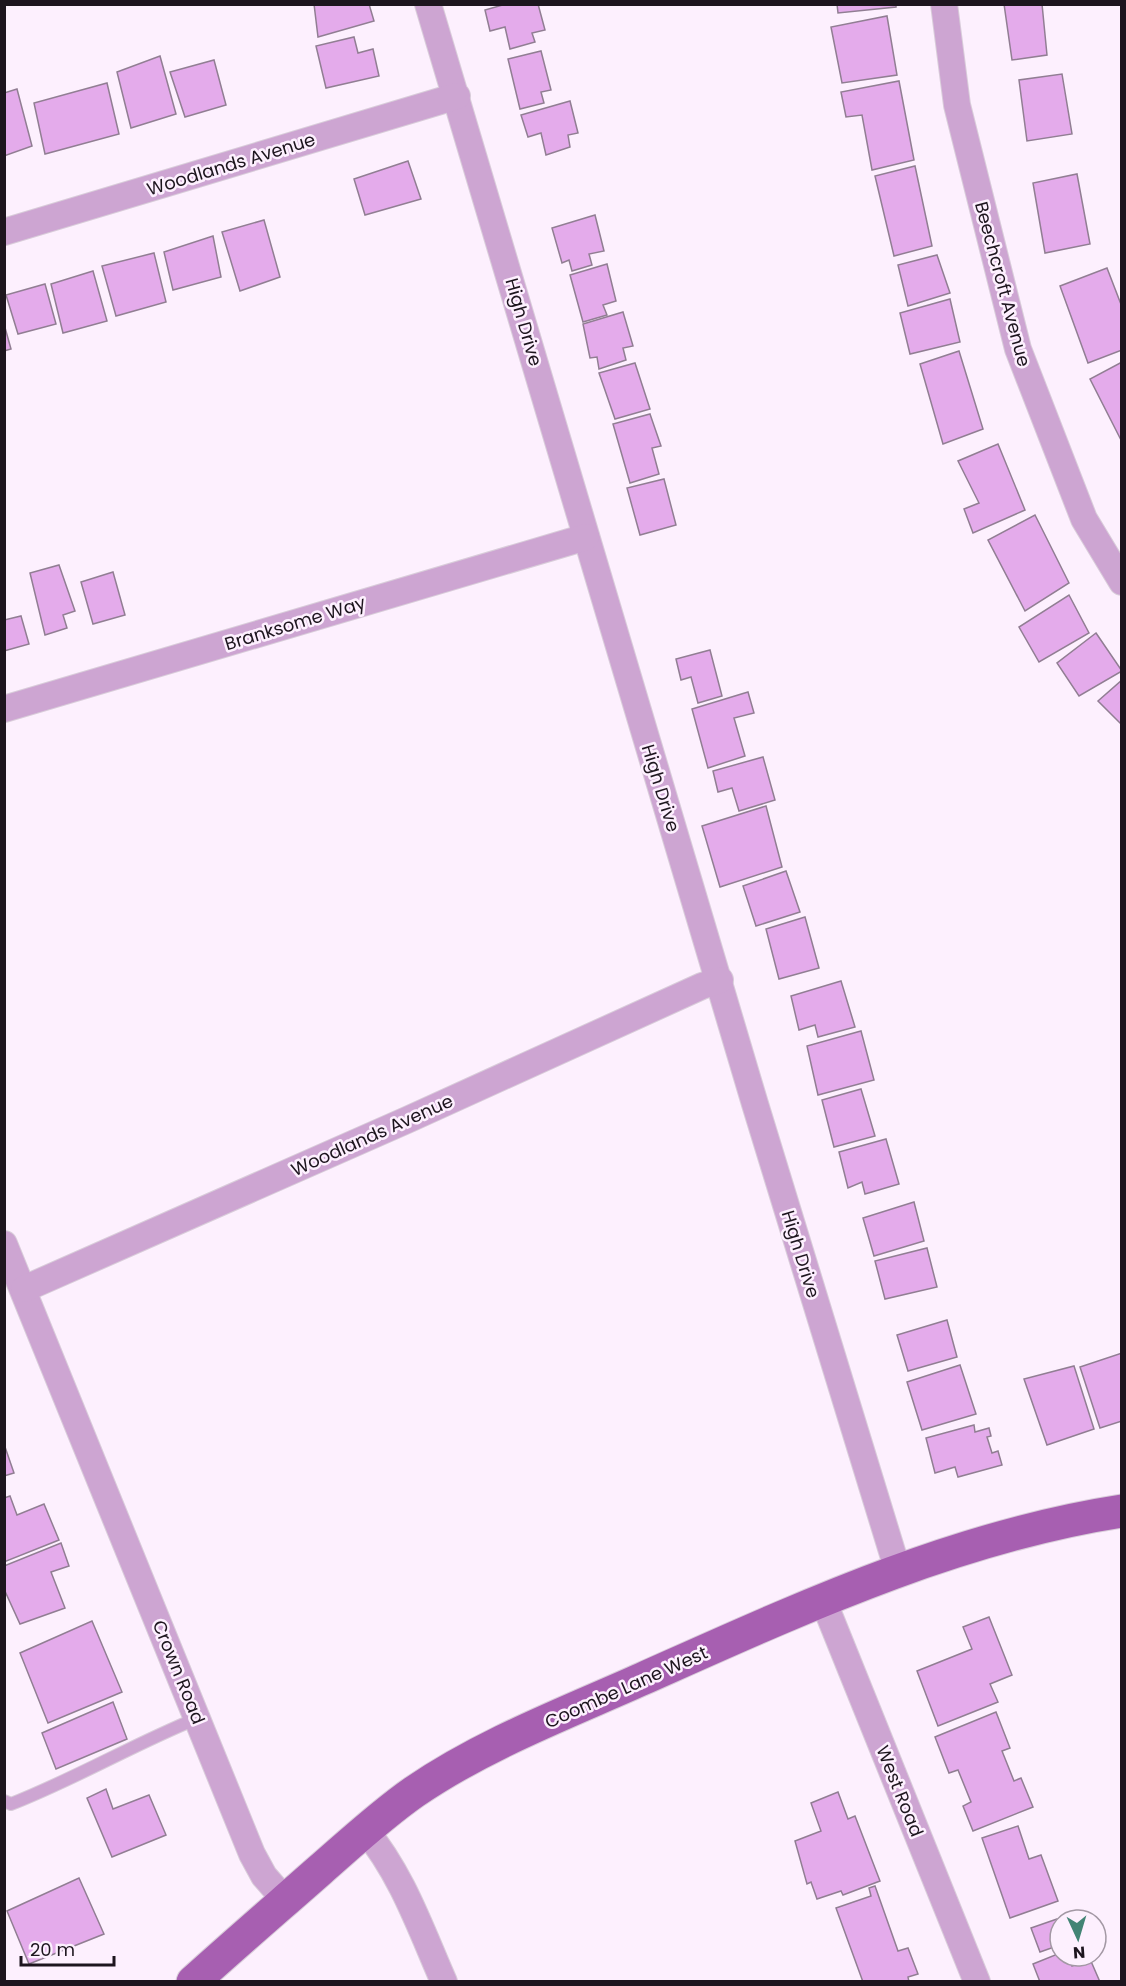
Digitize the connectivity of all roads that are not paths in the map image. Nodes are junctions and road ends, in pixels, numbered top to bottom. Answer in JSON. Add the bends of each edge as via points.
{"nodes":[{"id":1,"x":428,"y":4,"type":"edge"},
{"id":2,"x":944,"y":4,"type":"edge"},
{"id":3,"x":457,"y":96,"type":"junction"},
{"id":4,"x":4,"y":232,"type":"edge"},
{"id":5,"x":586,"y":537,"type":"junction"},
{"id":6,"x":1122,"y":582,"type":"edge"},
{"id":7,"x":4,"y":709,"type":"edge"},
{"id":8,"x":720,"y":980,"type":"junction"},
{"id":9,"x":4,"y":1244,"type":"edge"},
{"id":10,"x":24,"y":1289,"type":"junction"},
{"id":11,"x":1122,"y":1511,"type":"edge"},
{"id":12,"x":898,"y":1571,"type":"junction"},
{"id":13,"x":823,"y":1600,"type":"junction"},
{"id":14,"x":198,"y":1718,"type":"junction"},
{"id":15,"x":4,"y":1802,"type":"edge"},
{"id":16,"x":365,"y":1830,"type":"junction"},
{"id":17,"x":285,"y":1900,"type":"junction"},
{"id":18,"x":193,"y":1982,"type":"edge"},
{"id":19,"x":444,"y":1982,"type":"edge"},
{"id":20,"x":977,"y":1982,"type":"edge"}],
"edges":[{"from":1,"to":3,"type":"street","name":"High Drive"},
{"from":2,"to":6,"type":"street","name":"Beechcroft Avenue","via":[[957,105],[1018,349],[1084,519]]},
{"from":3,"to":4,"type":"street","name":"Woodlands Avenue"},
{"from":3,"to":5,"type":"street","name":"High Drive"},
{"from":5,"to":7,"type":"street","name":"Branksome Way"},
{"from":5,"to":8,"type":"street","name":"High Drive"},
{"from":8,"to":10,"type":"street","name":"Woodlands Avenue"},
{"from":8,"to":12,"type":"street","name":"High Drive"},
{"from":9,"to":10,"type":"street"},
{"from":10,"to":14,"type":"street","name":"Crown Road"},
{"from":11,"to":12,"type":"main road","name":"Coombe Lane West","via":[[1019,1531]]},
{"from":12,"to":13,"type":"main road","name":"Coombe Lane West"},
{"from":13,"to":16,"type":"main road","name":"Coombe Lane West","via":[[465,1761],[414,1792]]},
{"from":13,"to":20,"type":"street","name":"West Road"},
{"from":14,"to":15,"type":"lane","via":[[143,1740],[43,1791],[11,1804]]},
{"from":14,"to":17,"type":"street","name":"Crown Road","via":[[252,1854],[264,1876]]},
{"from":16,"to":17,"type":"main road","name":"Coombe Lane West"},
{"from":16,"to":19,"type":"street","via":[[379,1846],[402,1888]]},
{"from":17,"to":18,"type":"main road","name":"Coombe Lane West"}]}
